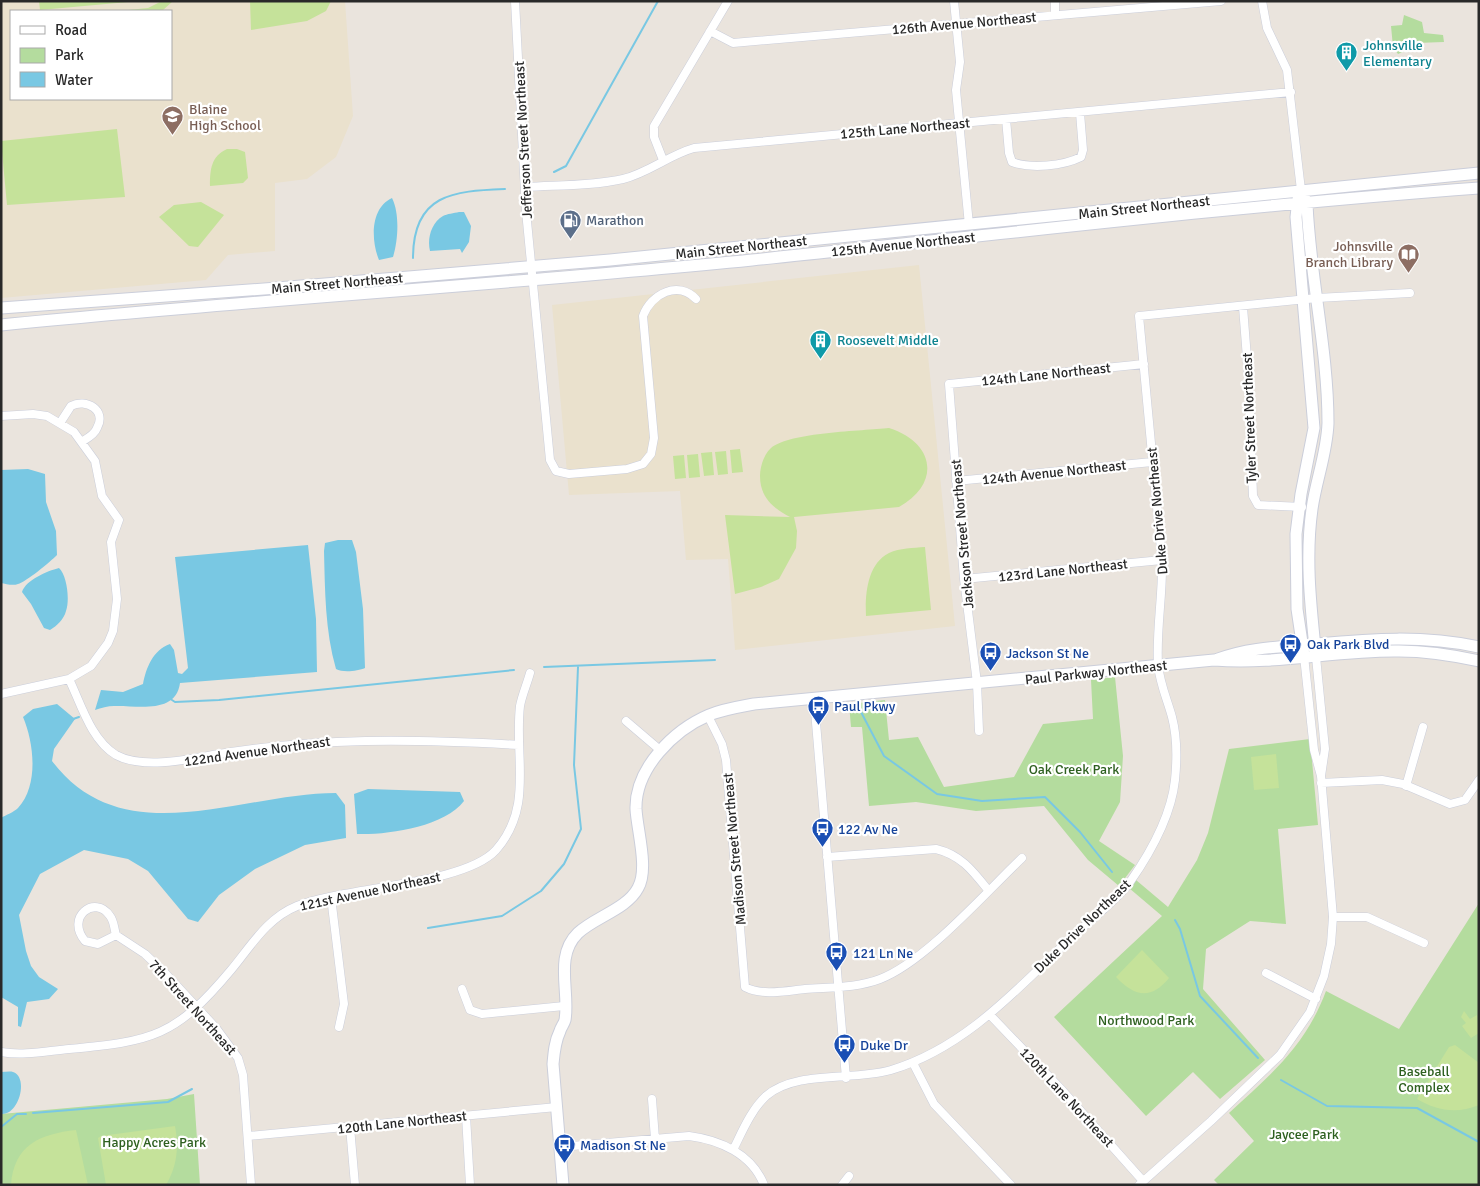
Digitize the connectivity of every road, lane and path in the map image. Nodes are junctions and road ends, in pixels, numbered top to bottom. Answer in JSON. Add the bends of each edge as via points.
{"nodes":[{"id":1,"x":514,"y":1,"type":"edge"},
{"id":2,"x":728,"y":1,"type":"edge"},
{"id":3,"x":954,"y":1,"type":"edge"},
{"id":4,"x":1054,"y":1,"type":"edge"},
{"id":5,"x":1221,"y":1,"type":"edge"},
{"id":6,"x":1262,"y":1,"type":"edge"},
{"id":7,"x":1163,"y":4,"type":"edge"},
{"id":8,"x":1056,"y":15,"type":"junction"},
{"id":9,"x":956,"y":23,"type":"junction"},
{"id":10,"x":710,"y":31,"type":"junction"},
{"id":11,"x":1291,"y":92,"type":"junction"},
{"id":12,"x":1080,"y":113,"type":"junction"},
{"id":13,"x":1006,"y":119,"type":"junction"},
{"id":14,"x":959,"y":124,"type":"junction"},
{"id":15,"x":663,"y":160,"type":"junction"},
{"id":16,"x":1479,"y":173,"type":"edge"},
{"id":17,"x":526,"y":187,"type":"junction"},
{"id":18,"x":1479,"y":188,"type":"edge"},
{"id":19,"x":1301,"y":190,"type":"junction"},
{"id":20,"x":1302,"y":205,"type":"junction"},
{"id":21,"x":969,"y":225,"type":"junction"},
{"id":22,"x":1005,"y":234,"type":"joint"},
{"id":23,"x":532,"y":266,"type":"junction"},
{"id":24,"x":532,"y":279,"type":"junction"},
{"id":25,"x":1410,"y":293,"type":"dead end"},
{"id":26,"x":1317,"y":298,"type":"junction"},
{"id":27,"x":696,"y":300,"type":"dead end"},
{"id":28,"x":1304,"y":300,"type":"junction"},
{"id":29,"x":1243,"y":307,"type":"junction"},
{"id":30,"x":1,"y":308,"type":"edge"},
{"id":31,"x":1,"y":325,"type":"edge"},
{"id":32,"x":1144,"y":364,"type":"junction"},
{"id":33,"x":949,"y":384,"type":"joint"},
{"id":34,"x":1,"y":416,"type":"edge"},
{"id":35,"x":60,"y":423,"type":"junction"},
{"id":36,"x":83,"y":442,"type":"junction"},
{"id":37,"x":1152,"y":462,"type":"junction"},
{"id":38,"x":956,"y":481,"type":"junction"},
{"id":39,"x":1299,"y":506,"type":"junction"},
{"id":40,"x":1312,"y":507,"type":"junction"},
{"id":41,"x":1162,"y":560,"type":"junction"},
{"id":42,"x":964,"y":579,"type":"junction"},
{"id":43,"x":1315,"y":644,"type":"junction"},
{"id":44,"x":1479,"y":647,"type":"edge"},
{"id":45,"x":1303,"y":651,"type":"junction"},
{"id":46,"x":1316,"y":657,"type":"junction"},
{"id":47,"x":1479,"y":661,"type":"edge"},
{"id":48,"x":1158,"y":665,"type":"junction"},
{"id":49,"x":530,"y":673,"type":"dead end"},
{"id":50,"x":69,"y":678,"type":"junction"},
{"id":51,"x":977,"y":683,"type":"junction"},
{"id":52,"x":1,"y":694,"type":"edge"},
{"id":53,"x":814,"y":699,"type":"junction"},
{"id":54,"x":708,"y":716,"type":"junction"},
{"id":55,"x":626,"y":722,"type":"dead end"},
{"id":56,"x":1423,"y":727,"type":"dead end"},
{"id":57,"x":979,"y":731,"type":"dead end"},
{"id":58,"x":519,"y":745,"type":"junction"},
{"id":59,"x":660,"y":750,"type":"junction"},
{"id":60,"x":1321,"y":780,"type":"junction"},
{"id":61,"x":1479,"y":780,"type":"edge"},
{"id":62,"x":1406,"y":786,"type":"junction"},
{"id":63,"x":828,"y":857,"type":"junction"},
{"id":64,"x":1022,"y":858,"type":"dead end"},
{"id":65,"x":988,"y":890,"type":"junction"},
{"id":66,"x":331,"y":897,"type":"junction"},
{"id":67,"x":1333,"y":917,"type":"junction"},
{"id":68,"x":116,"y":935,"type":"junction"},
{"id":69,"x":1424,"y":943,"type":"dead end"},
{"id":70,"x":1266,"y":973,"type":"dead end"},
{"id":71,"x":837,"y":987,"type":"junction"},
{"id":72,"x":462,"y":989,"type":"dead end"},
{"id":73,"x":1316,"y":999,"type":"junction"},
{"id":74,"x":564,"y":1006,"type":"junction"},
{"id":75,"x":197,"y":1008,"type":"junction"},
{"id":76,"x":990,"y":1015,"type":"junction"},
{"id":77,"x":339,"y":1027,"type":"dead end"},
{"id":78,"x":1,"y":1052,"type":"edge"},
{"id":79,"x":913,"y":1063,"type":"junction"},
{"id":80,"x":846,"y":1078,"type":"junction"},
{"id":81,"x":652,"y":1099,"type":"dead end"},
{"id":82,"x":557,"y":1107,"type":"junction"},
{"id":83,"x":466,"y":1116,"type":"junction"},
{"id":84,"x":350,"y":1127,"type":"junction"},
{"id":85,"x":248,"y":1136,"type":"junction"},
{"id":86,"x":654,"y":1139,"type":"junction"},
{"id":87,"x":560,"y":1147,"type":"junction"},
{"id":88,"x":733,"y":1150,"type":"junction"},
{"id":89,"x":849,"y":1176,"type":"dead end"},
{"id":90,"x":1141,"y":1183,"type":"edge"},
{"id":91,"x":251,"y":1185,"type":"edge"},
{"id":92,"x":356,"y":1185,"type":"edge"},
{"id":93,"x":470,"y":1185,"type":"edge"},
{"id":94,"x":563,"y":1185,"type":"edge"},
{"id":95,"x":764,"y":1185,"type":"edge"},
{"id":96,"x":842,"y":1185,"type":"edge"},
{"id":97,"x":1011,"y":1185,"type":"edge"}],
"edges":[{"from":1,"to":17,"type":"street","name":"Jefferson Street Northeast"},
{"from":2,"to":10,"type":"street"},
{"from":3,"to":9,"type":"street"},
{"from":4,"to":8,"type":"street"},
{"from":5,"to":7,"type":"street","name":"126th Avenue Northeast"},
{"from":6,"to":11,"type":"street","via":[[1267,28],[1287,70]]},
{"from":7,"to":8,"type":"street","name":"126th Avenue Northeast"},
{"from":8,"to":9,"type":"street","name":"126th Avenue Northeast"},
{"from":9,"to":10,"type":"street","name":"126th Avenue Northeast","via":[[734,43]]},
{"from":9,"to":14,"type":"street","via":[[960,62],[956,90]]},
{"from":10,"to":15,"type":"street","via":[[654,126],[654,137]]},
{"from":11,"to":12,"type":"street","name":"125th Lane Northeast"},
{"from":11,"to":19,"type":"street"},
{"from":12,"to":13,"type":"street","name":"125th Lane Northeast"},
{"from":12,"to":13,"type":"street","via":[[1081,157],[1072,162],[1023,166],[1012,162]]},
{"from":13,"to":14,"type":"street","name":"125th Lane Northeast"},
{"from":14,"to":15,"type":"street","name":"125th Lane Northeast","via":[[694,148]]},
{"from":14,"to":21,"type":"street"},
{"from":15,"to":17,"type":"street","name":"125th Lane Northeast","via":[[622,179]]},
{"from":16,"to":19,"type":"main road","name":"Main Street Northeast"},
{"from":17,"to":23,"type":"street","name":"Jefferson Street Northeast"},
{"from":18,"to":20,"type":"main road","name":"Main Street Northeast"},
{"from":19,"to":20,"type":"main road"},
{"from":19,"to":21,"type":"main road","name":"Main Street Northeast"},
{"from":20,"to":22,"type":"main road","name":"Main Street Northeast"},
{"from":20,"to":26,"type":"main road"},
{"from":20,"to":28,"type":"main road"},
{"from":21,"to":23,"type":"main road","name":"Main Street Northeast"},
{"from":22,"to":24,"type":"main road","name":"125th Avenue Northeast"},
{"from":23,"to":24,"type":"street","name":"Jefferson Street Northeast"},
{"from":23,"to":30,"type":"main road","name":"Main Street Northeast"},
{"from":24,"to":27,"type":"street","name":"Jefferson Street Northeast","via":[[550,460],[556,471],[569,474],[627,469],[647,460],[654,438],[643,316],[652,300],[670,290],[690,293]]},
{"from":24,"to":31,"type":"main road","name":"Main Street Northeast"},
{"from":25,"to":26,"type":"street"},
{"from":26,"to":28,"type":"street"},
{"from":26,"to":40,"type":"main road","via":[[1328,430]]},
{"from":28,"to":29,"type":"street"},
{"from":28,"to":39,"type":"main road","via":[[1314,428]]},
{"from":29,"to":32,"type":"street","name":"Duke Drive Northeast","via":[[1140,316]]},
{"from":29,"to":39,"type":"street","name":"Tyler Street Northeast","via":[[1253,496],[1258,504],[1266,507]]},
{"from":32,"to":33,"type":"street","name":"124th Lane Northeast"},
{"from":32,"to":37,"type":"street","name":"Duke Drive Northeast"},
{"from":33,"to":38,"type":"street","name":"Jackson Street Northeast"},
{"from":34,"to":35,"type":"street","via":[[33,414],[48,416]]},
{"from":35,"to":36,"type":"street"},
{"from":35,"to":36,"type":"street","via":[[71,406],[81,402],[92,406],[99,422],[94,433]]},
{"from":36,"to":50,"type":"street","via":[[95,461],[102,496],[119,520],[111,542],[116,616],[111,637],[99,656],[91,666]]},
{"from":37,"to":38,"type":"street","name":"124th Avenue Northeast"},
{"from":37,"to":41,"type":"street","name":"Duke Drive Northeast"},
{"from":38,"to":42,"type":"street","name":"Jackson Street Northeast"},
{"from":39,"to":40,"type":"street","name":"Tyler Street Northeast"},
{"from":39,"to":45,"type":"main road","via":[[1295,564]]},
{"from":40,"to":43,"type":"main road","via":[[1308,558]]},
{"from":41,"to":42,"type":"street","name":"123rd Lane Northeast"},
{"from":41,"to":48,"type":"street","name":"Duke Drive Northeast","via":[[1163,581],[1157,625]]},
{"from":42,"to":51,"type":"street","name":"Jackson Street Northeast"},
{"from":43,"to":44,"type":"main road","name":"Paul Parkway Northeast","via":[[1397,638]]},
{"from":43,"to":45,"type":"main road","name":"Paul Parkway Northeast"},
{"from":43,"to":46,"type":"main road"},
{"from":45,"to":46,"type":"main road","name":"Paul Parkway Northeast"},
{"from":45,"to":48,"type":"main road","name":"Paul Parkway Northeast","via":[[1241,650],[1214,660]]},
{"from":45,"to":60,"type":"street","via":[[1314,750]]},
{"from":46,"to":47,"type":"main road","name":"Paul Parkway Northeast","via":[[1398,651]]},
{"from":46,"to":60,"type":"street","via":[[1325,749]]},
{"from":48,"to":51,"type":"main road","name":"Paul Parkway Northeast"},
{"from":48,"to":76,"type":"street","name":"Duke Drive Northeast","via":[[1161,686],[1173,720],[1176,754],[1175,780],[1167,818],[1129,884]]},
{"from":49,"to":58,"type":"street","via":[[521,703]]},
{"from":50,"to":52,"type":"street"},
{"from":50,"to":58,"type":"street","name":"122nd Avenue Northeast","via":[[98,738],[117,755],[134,760],[175,762],[254,748],[344,740],[435,740]]},
{"from":51,"to":53,"type":"main road","name":"Paul Parkway Northeast"},
{"from":51,"to":57,"type":"street"},
{"from":53,"to":54,"type":"main road","name":"Paul Parkway Northeast","via":[[754,704]]},
{"from":53,"to":63,"type":"street"},
{"from":54,"to":59,"type":"main road"},
{"from":54,"to":71,"type":"street","name":"Madison Street Northeast","via":[[726,760],[745,987],[758,992]]},
{"from":55,"to":59,"type":"street"},
{"from":56,"to":62,"type":"street"},
{"from":58,"to":66,"type":"street","name":"121st Avenue Northeast","via":[[518,814],[509,833],[494,852],[448,874]]},
{"from":59,"to":74,"type":"main road","via":[[638,790],[636,808],[642,863],[638,889],[579,932],[569,944],[564,963]]},
{"from":60,"to":62,"type":"street","via":[[1370,779]]},
{"from":60,"to":67,"type":"street"},
{"from":61,"to":62,"type":"street","via":[[1465,800],[1450,804]]},
{"from":63,"to":65,"type":"street","via":[[936,849],[962,859]]},
{"from":63,"to":71,"type":"street"},
{"from":64,"to":65,"type":"street"},
{"from":65,"to":71,"type":"street","via":[[898,972],[862,985]]},
{"from":66,"to":75,"type":"street","name":"121st Avenue Northeast","via":[[297,906],[269,922]]},
{"from":66,"to":77,"type":"street","via":[[344,1004]]},
{"from":67,"to":69,"type":"street","via":[[1367,917]]},
{"from":67,"to":73,"type":"street","via":[[1331,944]]},
{"from":68,"to":68,"type":"street","via":[[110,915],[99,907],[82,913],[78,920],[78,929],[85,941],[98,944]]},
{"from":68,"to":75,"type":"street","name":"7th Street Northeast","via":[[152,960]]},
{"from":70,"to":73,"type":"street"},
{"from":71,"to":80,"type":"street"},
{"from":72,"to":74,"type":"street","via":[[470,1010],[482,1014]]},
{"from":73,"to":90,"type":"street","via":[[1280,1055]]},
{"from":74,"to":82,"type":"main road","via":[[565,1021],[554,1046]]},
{"from":75,"to":78,"type":"street","name":"121st Avenue Northeast","via":[[167,1031],[144,1040],[45,1052]]},
{"from":75,"to":85,"type":"street","name":"7th Street Northeast","via":[[238,1058],[243,1075]]},
{"from":76,"to":79,"type":"street","name":"Duke Drive Northeast","via":[[956,1041]]},
{"from":76,"to":90,"type":"street","name":"120th Lane Northeast","via":[[1061,1089]]},
{"from":79,"to":80,"type":"street","name":"Duke Drive Northeast"},
{"from":79,"to":97,"type":"street","via":[[934,1104]]},
{"from":80,"to":88,"type":"street","name":"Duke Drive Northeast","via":[[797,1081],[776,1089],[764,1098],[747,1122]]},
{"from":81,"to":86,"type":"street"},
{"from":82,"to":83,"type":"street","name":"120th Lane Northeast"},
{"from":82,"to":87,"type":"main road"},
{"from":83,"to":84,"type":"street","name":"120th Lane Northeast"},
{"from":83,"to":93,"type":"street"},
{"from":84,"to":85,"type":"street","name":"120th Lane Northeast"},
{"from":84,"to":92,"type":"street"},
{"from":85,"to":91,"type":"street","name":"7th Street Northeast"},
{"from":86,"to":87,"type":"street"},
{"from":86,"to":88,"type":"street","via":[[706,1138]]},
{"from":87,"to":94,"type":"main road"},
{"from":88,"to":95,"type":"street","via":[[748,1160]]},
{"from":89,"to":96,"type":"street"}]}
